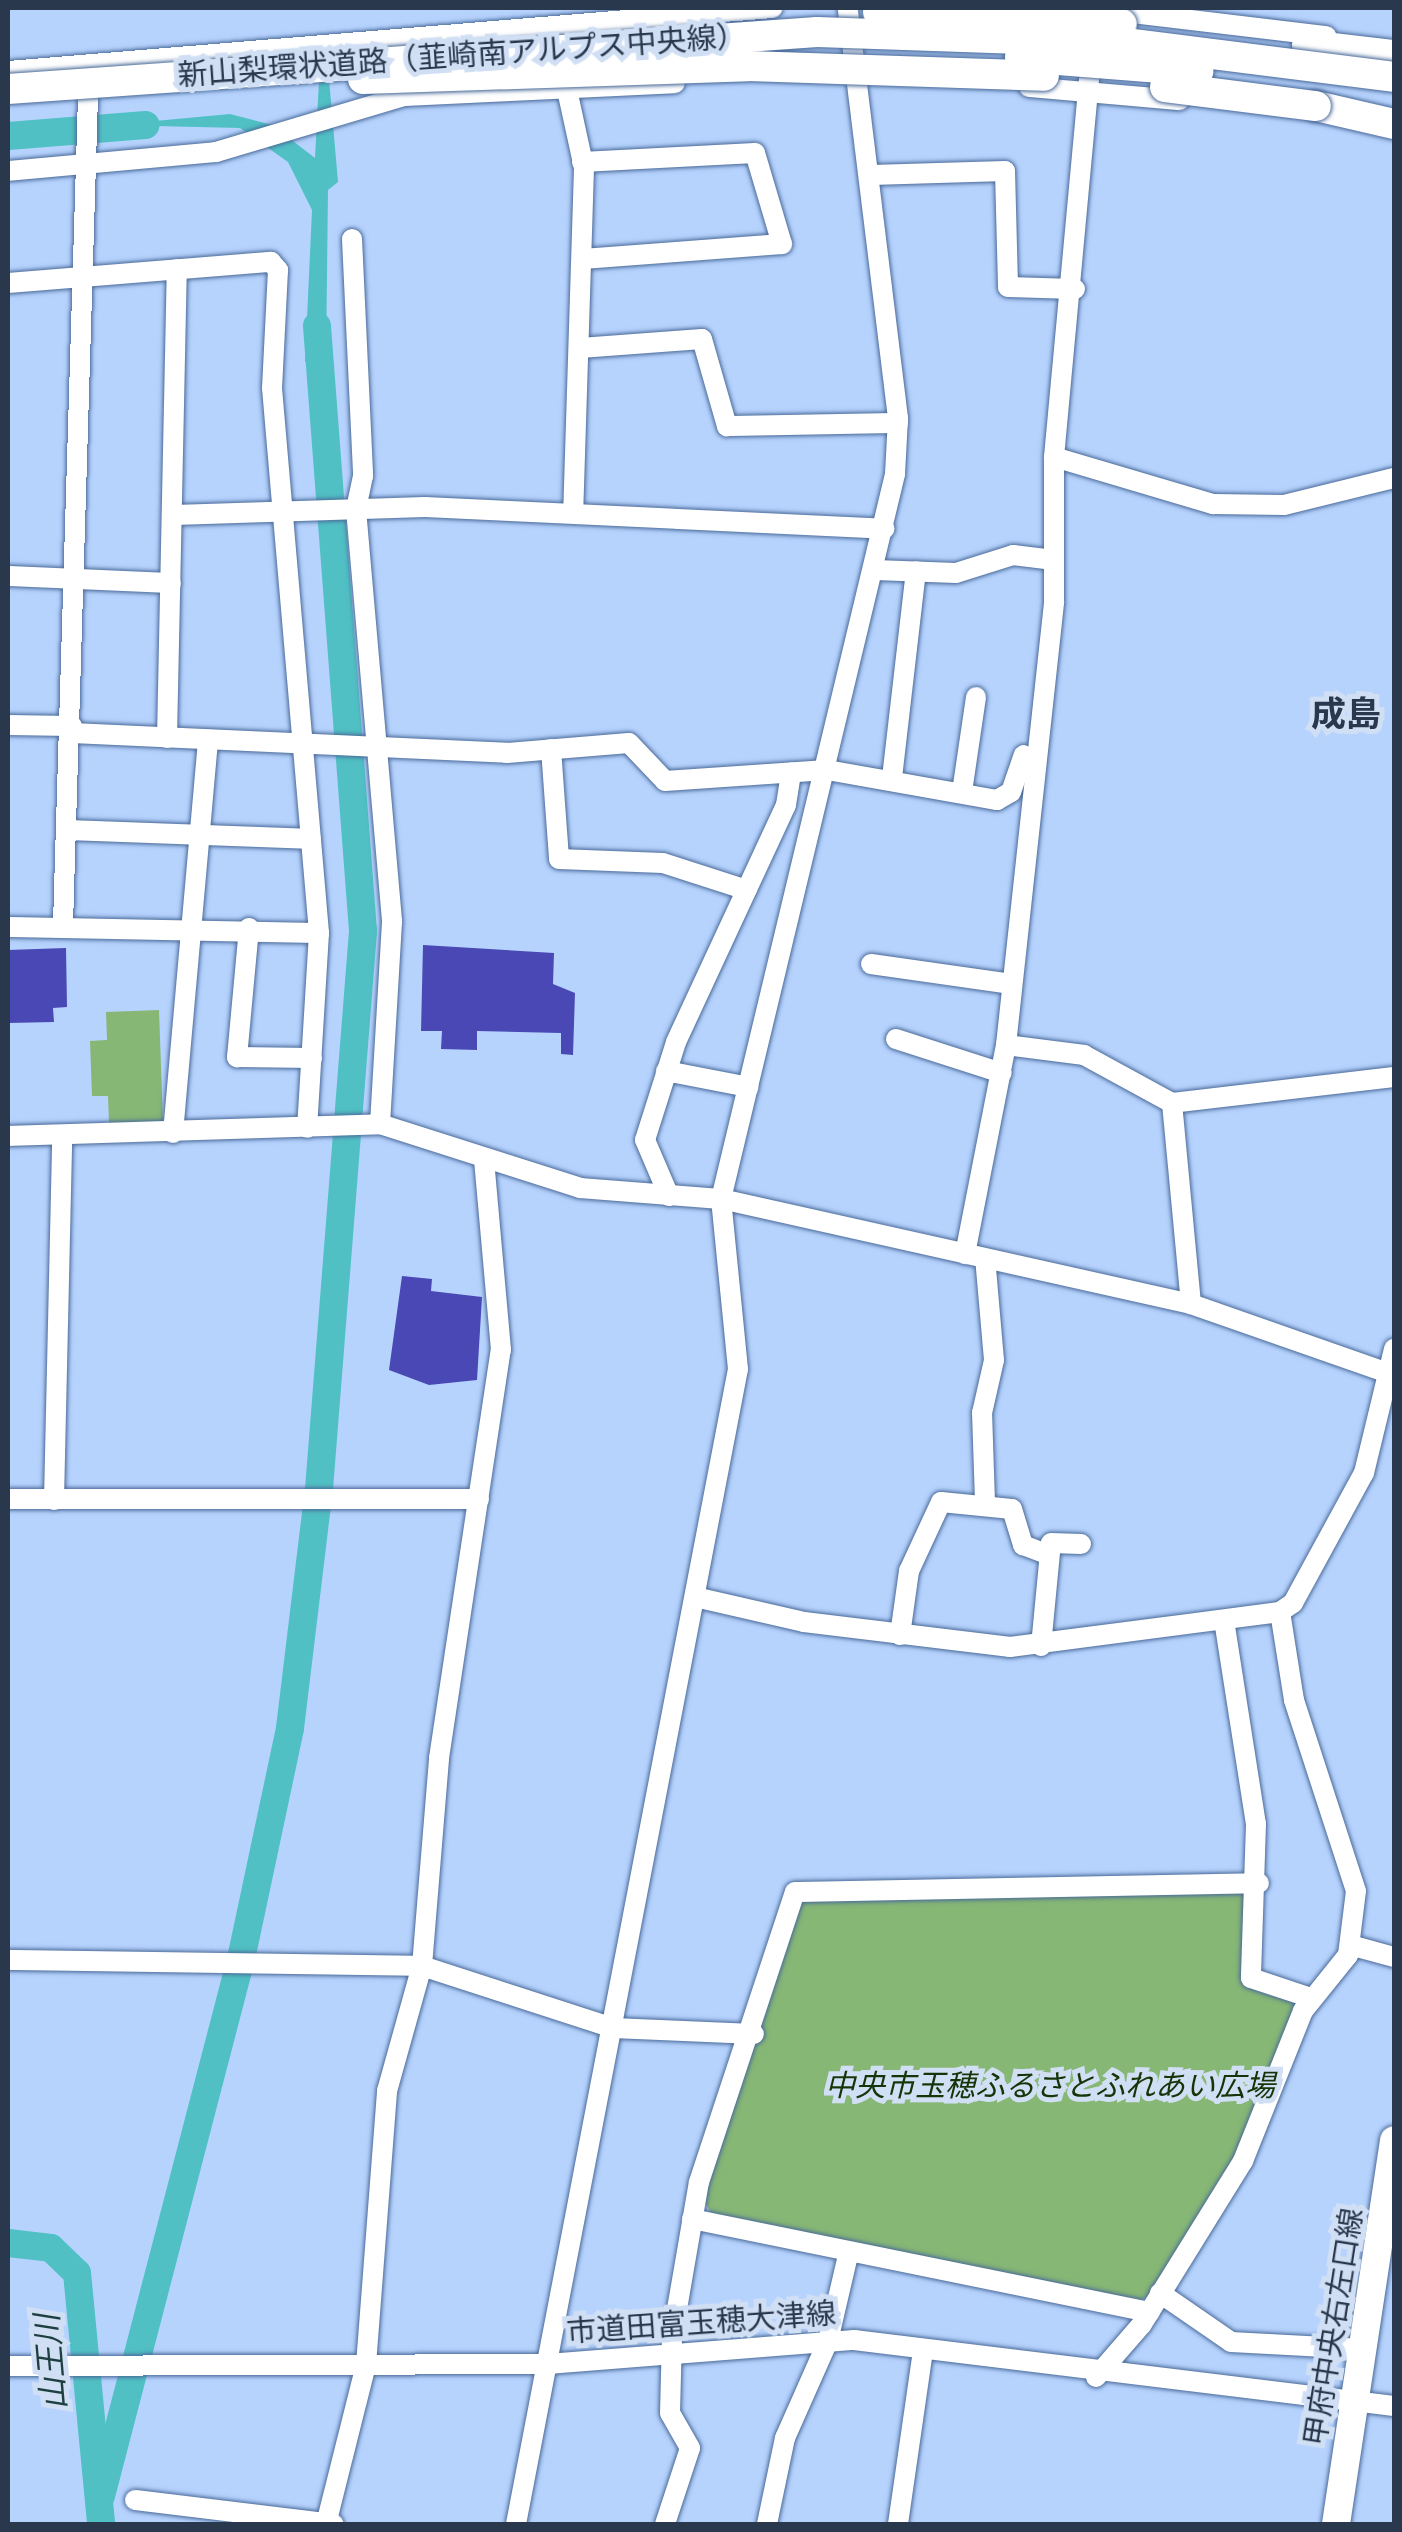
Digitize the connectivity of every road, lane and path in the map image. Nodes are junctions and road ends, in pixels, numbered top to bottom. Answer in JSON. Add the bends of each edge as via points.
{"nodes":[{"id":1,"x":772,"y":8,"type":"edge"},
{"id":2,"x":848,"y":8,"type":"edge"},
{"id":3,"x":1075,"y":8,"type":"edge"},
{"id":4,"x":1093,"y":8,"type":"edge"},
{"id":5,"x":560,"y":14,"type":"edge"},
{"id":6,"x":602,"y":41,"type":"junction"},
{"id":7,"x":1394,"y":52,"type":"edge"},
{"id":8,"x":89,"y":64,"type":"junction"},
{"id":9,"x":8,"y":71,"type":"edge"},
{"id":10,"x":363,"y":78,"type":"junction"},
{"id":11,"x":1394,"y":78,"type":"edge"},
{"id":12,"x":857,"y":81,"type":"junction"},
{"id":13,"x":8,"y":89,"type":"edge"},
{"id":14,"x":565,"y":89,"type":"junction"},
{"id":15,"x":1088,"y":91,"type":"junction"},
{"id":16,"x":1394,"y":95,"type":"edge"},
{"id":17,"x":8,"y":108,"type":"edge"},
{"id":18,"x":1394,"y":124,"type":"edge"},
{"id":19,"x":582,"y":162,"type":"junction"},
{"id":20,"x":92,"y":164,"type":"junction"},
{"id":21,"x":8,"y":171,"type":"edge"},
{"id":22,"x":872,"y":175,"type":"junction"},
{"id":23,"x":352,"y":240,"type":"dead end"},
{"id":24,"x":584,"y":259,"type":"junction"},
{"id":25,"x":177,"y":270,"type":"junction"},
{"id":26,"x":88,"y":276,"type":"junction"},
{"id":27,"x":8,"y":283,"type":"edge"},
{"id":28,"x":1075,"y":289,"type":"junction"},
{"id":29,"x":580,"y":348,"type":"junction"},
{"id":30,"x":898,"y":423,"type":"junction"},
{"id":31,"x":1054,"y":456,"type":"junction"},
{"id":32,"x":1394,"y":478,"type":"edge"},
{"id":33,"x":349,"y":510,"type":"junction"},
{"id":34,"x":573,"y":511,"type":"junction"},
{"id":35,"x":174,"y":515,"type":"junction"},
{"id":36,"x":282,"y":518,"type":"junction"},
{"id":37,"x":884,"y":529,"type":"junction"},
{"id":38,"x":1054,"y":560,"type":"junction"},
{"id":39,"x":876,"y":570,"type":"junction"},
{"id":40,"x":916,"y":572,"type":"junction"},
{"id":41,"x":78,"y":575,"type":"junction"},
{"id":42,"x":8,"y":576,"type":"edge"},
{"id":43,"x":170,"y":583,"type":"junction"},
{"id":44,"x":976,"y":697,"type":"dead end"},
{"id":45,"x":1036,"y":722,"type":"junction"},
{"id":46,"x":8,"y":725,"type":"edge"},
{"id":47,"x":72,"y":730,"type":"junction"},
{"id":48,"x":167,"y":738,"type":"junction"},
{"id":49,"x":208,"y":740,"type":"junction"},
{"id":50,"x":302,"y":744,"type":"junction"},
{"id":51,"x":378,"y":748,"type":"junction"},
{"id":52,"x":551,"y":750,"type":"junction"},
{"id":53,"x":827,"y":770,"type":"junction"},
{"id":54,"x":791,"y":772,"type":"junction"},
{"id":55,"x":892,"y":778,"type":"junction"},
{"id":56,"x":962,"y":792,"type":"junction"},
{"id":57,"x":71,"y":830,"type":"junction"},
{"id":58,"x":204,"y":837,"type":"junction"},
{"id":59,"x":311,"y":839,"type":"junction"},
{"id":60,"x":747,"y":890,"type":"junction"},
{"id":61,"x":63,"y":924,"type":"junction"},
{"id":62,"x":198,"y":924,"type":"junction"},
{"id":63,"x":8,"y":926,"type":"edge"},
{"id":64,"x":249,"y":928,"type":"junction"},
{"id":65,"x":319,"y":933,"type":"junction"},
{"id":66,"x":872,"y":964,"type":"dead end"},
{"id":67,"x":1012,"y":984,"type":"junction"},
{"id":68,"x":896,"y":1039,"type":"dead end"},
{"id":69,"x":1006,"y":1045,"type":"junction"},
{"id":70,"x":312,"y":1058,"type":"junction"},
{"id":71,"x":666,"y":1071,"type":"junction"},
{"id":72,"x":1002,"y":1072,"type":"junction"},
{"id":73,"x":1394,"y":1077,"type":"edge"},
{"id":74,"x":748,"y":1087,"type":"junction"},
{"id":75,"x":1172,"y":1103,"type":"junction"},
{"id":76,"x":380,"y":1124,"type":"junction"},
{"id":77,"x":307,"y":1128,"type":"junction"},
{"id":78,"x":173,"y":1133,"type":"junction"},
{"id":79,"x":8,"y":1136,"type":"edge"},
{"id":80,"x":62,"y":1136,"type":"junction"},
{"id":81,"x":484,"y":1158,"type":"junction"},
{"id":82,"x":669,"y":1196,"type":"junction"},
{"id":83,"x":721,"y":1199,"type":"junction"},
{"id":84,"x":975,"y":1256,"type":"junction"},
{"id":85,"x":1191,"y":1304,"type":"junction"},
{"id":86,"x":1394,"y":1350,"type":"edge"},
{"id":87,"x":1390,"y":1373,"type":"edge"},
{"id":88,"x":8,"y":1499,"type":"edge"},
{"id":89,"x":479,"y":1499,"type":"junction"},
{"id":90,"x":54,"y":1500,"type":"junction"},
{"id":91,"x":985,"y":1502,"type":"junction"},
{"id":92,"x":1081,"y":1544,"type":"dead end"},
{"id":93,"x":1049,"y":1555,"type":"junction"},
{"id":94,"x":696,"y":1597,"type":"junction"},
{"id":95,"x":1280,"y":1612,"type":"junction"},
{"id":96,"x":1224,"y":1620,"type":"junction"},
{"id":97,"x":900,"y":1635,"type":"junction"},
{"id":98,"x":1040,"y":1646,"type":"junction"},
{"id":99,"x":1258,"y":1883,"type":"junction"},
{"id":100,"x":1350,"y":1946,"type":"junction"},
{"id":101,"x":1394,"y":1957,"type":"edge"},
{"id":102,"x":8,"y":1960,"type":"edge"},
{"id":103,"x":422,"y":1966,"type":"junction"},
{"id":104,"x":1312,"y":1998,"type":"junction"},
{"id":105,"x":613,"y":2028,"type":"junction"},
{"id":106,"x":754,"y":2034,"type":"junction"},
{"id":107,"x":1394,"y":2140,"type":"edge"},
{"id":108,"x":692,"y":2219,"type":"junction"},
{"id":109,"x":848,"y":2251,"type":"junction"},
{"id":110,"x":1155,"y":2302,"type":"junction"},
{"id":111,"x":828,"y":2341,"type":"junction"},
{"id":112,"x":1362,"y":2349,"type":"junction"},
{"id":113,"x":671,"y":2350,"type":"junction"},
{"id":114,"x":923,"y":2350,"type":"junction"},
{"id":115,"x":548,"y":2364,"type":"junction"},
{"id":116,"x":366,"y":2365,"type":"junction"},
{"id":117,"x":8,"y":2366,"type":"edge"},
{"id":118,"x":1096,"y":2377,"type":"junction"},
{"id":119,"x":1355,"y":2402,"type":"junction"},
{"id":120,"x":1394,"y":2406,"type":"edge"},
{"id":121,"x":136,"y":2500,"type":"dead end"},
{"id":122,"x":326,"y":2524,"type":"edge"},
{"id":123,"x":334,"y":2524,"type":"edge"},
{"id":124,"x":516,"y":2524,"type":"edge"},
{"id":125,"x":666,"y":2524,"type":"edge"},
{"id":126,"x":767,"y":2524,"type":"edge"},
{"id":127,"x":898,"y":2524,"type":"edge"},
{"id":128,"x":1336,"y":2524,"type":"edge"}],
"edges":[{"from":1,"to":5,"type":"street"},
{"from":2,"to":12,"type":"street"},
{"from":3,"to":4,"type":"street"},
{"from":4,"to":7,"type":"street"},
{"from":4,"to":15,"type":"street"},
{"from":5,"to":8,"type":"street"},
{"from":5,"to":14,"type":"street"},
{"from":6,"to":7,"type":"highway","bridge":true,"via":[[938,11]]},
{"from":6,"to":11,"type":"highway","name":"新山梨環状道路（韮崎南アルプス中央線）","bridge":true,"via":[[817,32],[1022,37]]},
{"from":6,"to":13,"type":"highway","name":"新山梨環状道路（韮崎南アルプス中央線）","bridge":true},
{"from":8,"to":9,"type":"street"},
{"from":8,"to":20,"type":"street"},
{"from":10,"to":16,"type":"highway","name":"新山梨環状道路（韮崎南アルプス中央線）","bridge":true,"via":[[668,54],[914,51]]},
{"from":10,"to":17,"type":"highway","name":"新山梨環状道路（韮崎南アルプス中央線）"},
{"from":10,"to":18,"type":"highway","bridge":true,"via":[[828,68],[1106,81],[1316,106]]},
{"from":12,"to":14,"type":"street"},
{"from":12,"to":15,"type":"street"},
{"from":12,"to":22,"type":"street"},
{"from":14,"to":19,"type":"street"},
{"from":14,"to":20,"type":"street","via":[[433,92],[347,109],[226,150]]},
{"from":15,"to":18,"type":"street"},
{"from":15,"to":28,"type":"street"},
{"from":19,"to":24,"type":"street"},
{"from":19,"to":24,"type":"street","via":[[755,153],[782,244]]},
{"from":20,"to":21,"type":"street"},
{"from":20,"to":26,"type":"street"},
{"from":22,"to":28,"type":"street","via":[[1005,171],[1008,287]]},
{"from":22,"to":30,"type":"street"},
{"from":23,"to":33,"type":"street","via":[[363,476]]},
{"from":24,"to":29,"type":"street"},
{"from":25,"to":26,"type":"street"},
{"from":25,"to":35,"type":"street"},
{"from":25,"to":36,"type":"street","via":[[270,262],[278,270],[272,388]]},
{"from":26,"to":27,"type":"street"},
{"from":26,"to":41,"type":"street"},
{"from":28,"to":31,"type":"street"},
{"from":29,"to":30,"type":"street","via":[[702,340],[727,426]]},
{"from":29,"to":34,"type":"street"},
{"from":30,"to":37,"type":"street"},
{"from":31,"to":32,"type":"street","via":[[1213,504],[1284,505]]},
{"from":31,"to":38,"type":"street"},
{"from":33,"to":34,"type":"street"},
{"from":33,"to":36,"type":"street"},
{"from":33,"to":51,"type":"street"},
{"from":34,"to":37,"type":"street"},
{"from":35,"to":36,"type":"street"},
{"from":35,"to":43,"type":"street"},
{"from":36,"to":50,"type":"street"},
{"from":37,"to":39,"type":"street"},
{"from":38,"to":40,"type":"street","via":[[1013,555],[956,573]]},
{"from":38,"to":45,"type":"street"},
{"from":39,"to":40,"type":"street"},
{"from":39,"to":53,"type":"street"},
{"from":40,"to":55,"type":"street"},
{"from":41,"to":42,"type":"street"},
{"from":41,"to":43,"type":"street"},
{"from":41,"to":47,"type":"street"},
{"from":43,"to":48,"type":"street"},
{"from":44,"to":56,"type":"street"},
{"from":45,"to":56,"type":"street","via":[[1011,792],[997,800]]},
{"from":45,"to":67,"type":"street"},
{"from":46,"to":47,"type":"street"},
{"from":47,"to":48,"type":"street"},
{"from":47,"to":57,"type":"street"},
{"from":48,"to":49,"type":"street"},
{"from":49,"to":50,"type":"street"},
{"from":49,"to":58,"type":"street"},
{"from":50,"to":51,"type":"street"},
{"from":50,"to":59,"type":"street"},
{"from":51,"to":52,"type":"street"},
{"from":51,"to":76,"type":"street","via":[[392,922]]},
{"from":52,"to":54,"type":"street","via":[[629,743],[665,781]]},
{"from":52,"to":60,"type":"street","via":[[559,859],[663,863]]},
{"from":53,"to":54,"type":"street"},
{"from":53,"to":55,"type":"street"},
{"from":53,"to":74,"type":"street"},
{"from":54,"to":60,"type":"street"},
{"from":55,"to":56,"type":"street"},
{"from":57,"to":58,"type":"street"},
{"from":57,"to":61,"type":"street"},
{"from":58,"to":59,"type":"street"},
{"from":58,"to":62,"type":"street"},
{"from":59,"to":65,"type":"street"},
{"from":60,"to":71,"type":"street"},
{"from":61,"to":62,"type":"street"},
{"from":61,"to":63,"type":"street"},
{"from":62,"to":64,"type":"street"},
{"from":62,"to":78,"type":"street"},
{"from":64,"to":65,"type":"street"},
{"from":64,"to":70,"type":"street","via":[[237,1057]]},
{"from":65,"to":70,"type":"street"},
{"from":66,"to":67,"type":"street"},
{"from":67,"to":69,"type":"street"},
{"from":68,"to":72,"type":"street"},
{"from":69,"to":72,"type":"street"},
{"from":69,"to":75,"type":"street","via":[[1084,1055]]},
{"from":70,"to":77,"type":"street"},
{"from":71,"to":74,"type":"street"},
{"from":71,"to":82,"type":"street","via":[[645,1140]]},
{"from":72,"to":84,"type":"street"},
{"from":73,"to":75,"type":"street"},
{"from":74,"to":83,"type":"street"},
{"from":75,"to":85,"type":"street"},
{"from":76,"to":77,"type":"street"},
{"from":76,"to":81,"type":"street"},
{"from":77,"to":78,"type":"street"},
{"from":78,"to":80,"type":"street"},
{"from":79,"to":80,"type":"street"},
{"from":80,"to":90,"type":"street"},
{"from":81,"to":82,"type":"street","via":[[580,1188]]},
{"from":81,"to":89,"type":"street","via":[[501,1350]]},
{"from":82,"to":83,"type":"street"},
{"from":83,"to":84,"type":"street"},
{"from":83,"to":94,"type":"street","via":[[738,1369]]},
{"from":84,"to":85,"type":"street"},
{"from":84,"to":91,"type":"street","via":[[994,1360],[982,1413]]},
{"from":85,"to":87,"type":"street"},
{"from":86,"to":87,"type":"street"},
{"from":87,"to":95,"type":"street","via":[[1364,1473],[1294,1603]]},
{"from":88,"to":90,"type":"street"},
{"from":89,"to":90,"type":"street"},
{"from":89,"to":103,"type":"street","via":[[440,1758]]},
{"from":91,"to":93,"type":"street","via":[[1012,1509],[1023,1546]]},
{"from":91,"to":97,"type":"street","via":[[941,1502],[909,1571]]},
{"from":92,"to":93,"type":"street","via":[[1051,1543]]},
{"from":93,"to":98,"type":"street"},
{"from":94,"to":97,"type":"street"},
{"from":94,"to":105,"type":"street"},
{"from":95,"to":96,"type":"street"},
{"from":95,"to":100,"type":"street","via":[[1294,1700],[1356,1891]]},
{"from":96,"to":98,"type":"street"},
{"from":96,"to":99,"type":"street"},
{"from":97,"to":98,"type":"street"},
{"from":99,"to":104,"type":"street","via":[[1251,1978]]},
{"from":99,"to":106,"type":"street","via":[[806,1886],[795,1892]]},
{"from":100,"to":101,"type":"street"},
{"from":100,"to":104,"type":"street"},
{"from":102,"to":103,"type":"street"},
{"from":103,"to":105,"type":"street"},
{"from":103,"to":116,"type":"street","via":[[388,2090]]},
{"from":104,"to":110,"type":"street","via":[[1243,2161]]},
{"from":105,"to":106,"type":"street"},
{"from":105,"to":115,"type":"street"},
{"from":106,"to":108,"type":"street","via":[[715,2126]]},
{"from":107,"to":112,"type":"main road","name":"甲府中央右左口線"},
{"from":108,"to":109,"type":"street"},
{"from":108,"to":113,"type":"street"},
{"from":109,"to":110,"type":"street"},
{"from":109,"to":111,"type":"street"},
{"from":110,"to":112,"type":"street","via":[[1232,2342]]},
{"from":110,"to":118,"type":"street"},
{"from":111,"to":113,"type":"street","name":"市道田富玉穂大津線"},
{"from":111,"to":114,"type":"street","name":"市道田富玉穂大津線"},
{"from":111,"to":126,"type":"street","via":[[785,2438]]},
{"from":112,"to":119,"type":"main road","name":"甲府中央右左口線"},
{"from":113,"to":115,"type":"street","name":"市道田富玉穂大津線"},
{"from":113,"to":125,"type":"street","via":[[670,2413],[690,2448]]},
{"from":114,"to":118,"type":"street","name":"市道田富玉穂大津線"},
{"from":114,"to":127,"type":"street"},
{"from":115,"to":116,"type":"street","name":"市道田富玉穂大津線"},
{"from":115,"to":124,"type":"street"},
{"from":116,"to":117,"type":"street","name":"市道田富玉穂大津線"},
{"from":116,"to":122,"type":"street"},
{"from":118,"to":119,"type":"street","name":"市道田富玉穂大津線"},
{"from":119,"to":120,"type":"street","name":"市道田富玉穂大津線"},
{"from":119,"to":128,"type":"main road","name":"甲府中央右左口線"},
{"from":121,"to":122,"type":"street"},
{"from":122,"to":123,"type":"street"}]}
